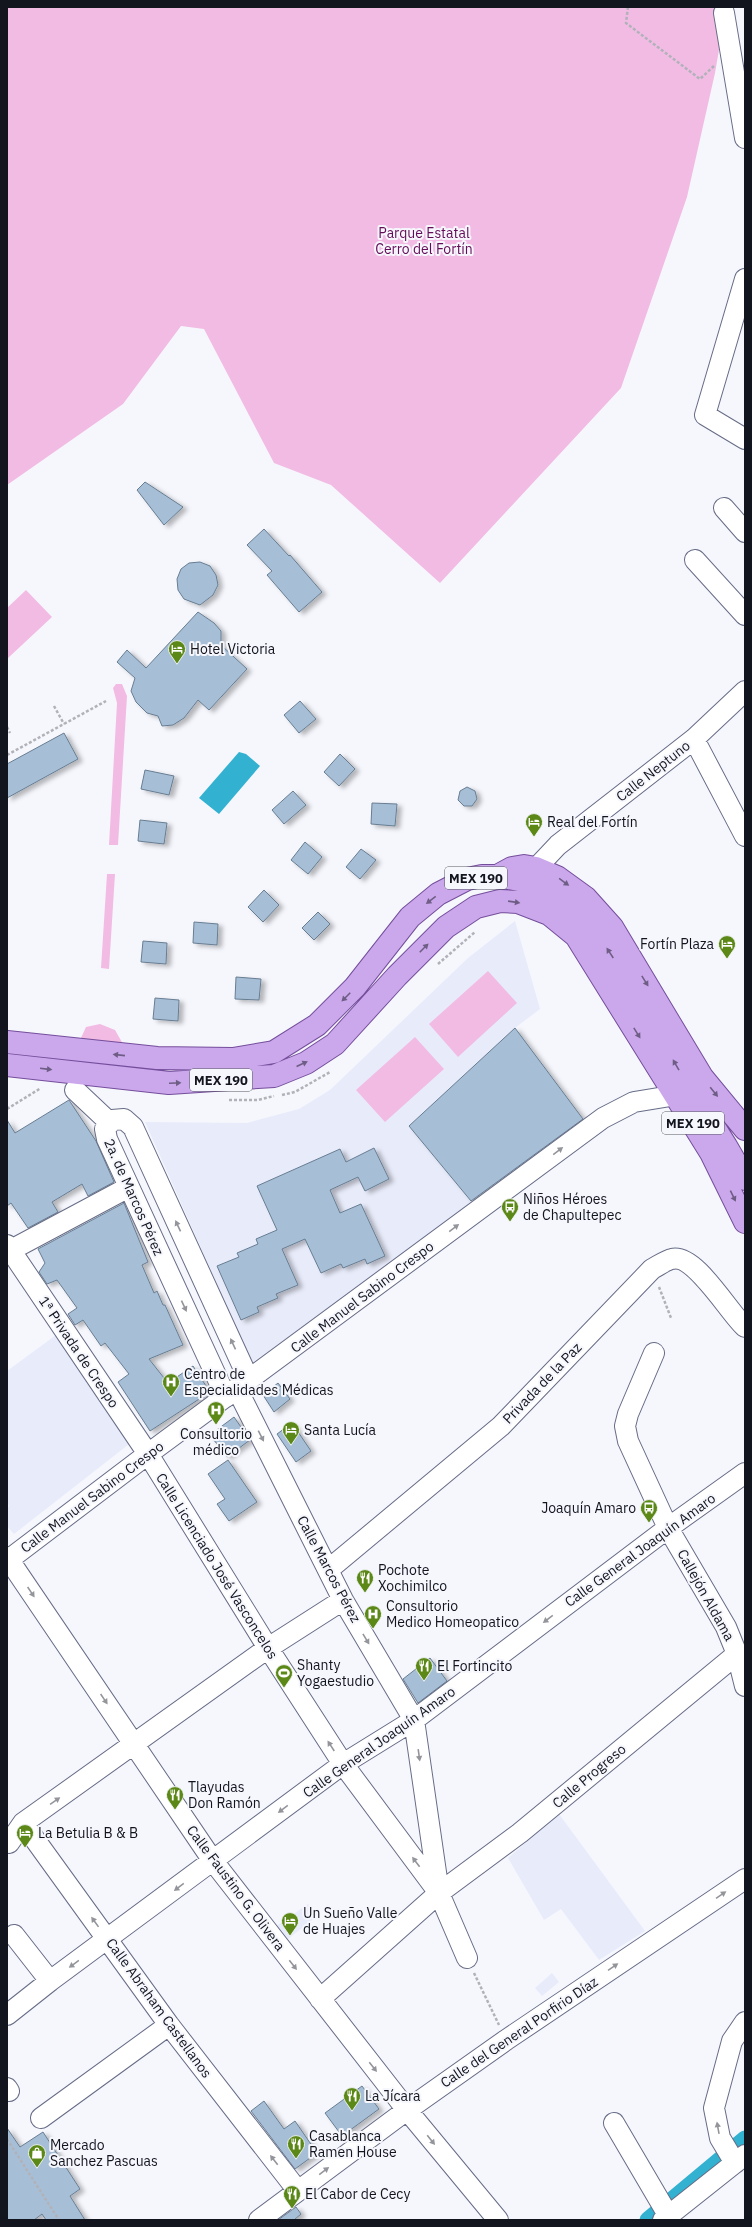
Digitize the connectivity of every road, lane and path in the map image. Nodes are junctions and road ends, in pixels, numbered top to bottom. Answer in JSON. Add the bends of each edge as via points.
{"nodes":[{"id":1,"x":628,"y":7,"type":"edge"},
{"id":2,"x":724,"y":13,"type":"dead end"},
{"id":3,"x":700,"y":79,"type":"dead end"},
{"id":4,"x":745,"y":138,"type":"edge"},
{"id":5,"x":745,"y":279,"type":"edge"},
{"id":6,"x":745,"y":439,"type":"edge"},
{"id":7,"x":724,"y":508,"type":"dead end"},
{"id":8,"x":745,"y":532,"type":"edge"},
{"id":9,"x":695,"y":560,"type":"dead end"},
{"id":10,"x":745,"y":615,"type":"edge"},
{"id":11,"x":745,"y":691,"type":"edge"},
{"id":12,"x":106,"y":701,"type":"dead end"},
{"id":13,"x":54,"y":706,"type":"dead end"},
{"id":14,"x":64,"y":724,"type":"junction"},
{"id":15,"x":7,"y":727,"type":"edge"},
{"id":16,"x":10,"y":734,"type":"dead end"},
{"id":17,"x":694,"y":739,"type":"junction"},
{"id":18,"x":7,"y":755,"type":"edge"},
{"id":19,"x":745,"y":836,"type":"edge"},
{"id":20,"x":530,"y":875,"type":"junction"},
{"id":21,"x":498,"y":876,"type":"junction"},
{"id":22,"x":476,"y":907,"type":"junction"},
{"id":23,"x":7,"y":1042,"type":"edge"},
{"id":24,"x":7,"y":1064,"type":"edge"},
{"id":25,"x":75,"y":1090,"type":"dead end"},
{"id":26,"x":683,"y":1093,"type":"junction"},
{"id":27,"x":22,"y":1100,"type":"dead end"},
{"id":28,"x":7,"y":1109,"type":"edge"},
{"id":29,"x":109,"y":1122,"type":"junction"},
{"id":30,"x":745,"y":1129,"type":"edge"},
{"id":31,"x":732,"y":1157,"type":"edge"},
{"id":32,"x":129,"y":1187,"type":"junction"},
{"id":33,"x":745,"y":1222,"type":"edge"},
{"id":34,"x":9,"y":1248,"type":"edge"},
{"id":35,"x":196,"y":1266,"type":"junction"},
{"id":36,"x":652,"y":1269,"type":"junction"},
{"id":37,"x":170,"y":1277,"type":"junction"},
{"id":38,"x":670,"y":1318,"type":"dead end"},
{"id":39,"x":745,"y":1327,"type":"edge"},
{"id":40,"x":654,"y":1352,"type":"dead end"},
{"id":41,"x":237,"y":1389,"type":"junction"},
{"id":42,"x":148,"y":1454,"type":"junction"},
{"id":43,"x":742,"y":1475,"type":"edge"},
{"id":44,"x":674,"y":1524,"type":"junction"},
{"id":45,"x":8,"y":1559,"type":"edge"},
{"id":46,"x":328,"y":1570,"type":"junction"},
{"id":47,"x":343,"y":1600,"type":"junction"},
{"id":48,"x":268,"y":1648,"type":"junction"},
{"id":49,"x":737,"y":1654,"type":"junction"},
{"id":50,"x":745,"y":1686,"type":"edge"},
{"id":51,"x":414,"y":1720,"type":"junction"},
{"id":52,"x":135,"y":1744,"type":"junction"},
{"id":53,"x":343,"y":1764,"type":"junction"},
{"id":54,"x":23,"y":1823,"type":"junction"},
{"id":55,"x":9,"y":1844,"type":"dead end"},
{"id":56,"x":213,"y":1861,"type":"junction"},
{"id":57,"x":745,"y":1879,"type":"edge"},
{"id":58,"x":439,"y":1893,"type":"junction"},
{"id":59,"x":14,"y":1935,"type":"dead end"},
{"id":60,"x":108,"y":1940,"type":"junction"},
{"id":61,"x":467,"y":1958,"type":"joint"},
{"id":62,"x":50,"y":1981,"type":"junction"},
{"id":63,"x":320,"y":1999,"type":"junction"},
{"id":64,"x":7,"y":2015,"type":"edge"},
{"id":65,"x":745,"y":2022,"type":"edge"},
{"id":66,"x":169,"y":2025,"type":"junction"},
{"id":67,"x":506,"y":2040,"type":"junction"},
{"id":68,"x":407,"y":2110,"type":"junction"},
{"id":69,"x":41,"y":2118,"type":"dead end"},
{"id":70,"x":614,"y":2123,"type":"dead end"},
{"id":71,"x":7,"y":2139,"type":"edge"},
{"id":72,"x":740,"y":2159,"type":"edge"},
{"id":73,"x":298,"y":2191,"type":"junction"},
{"id":74,"x":665,"y":2218,"type":"edge"},
{"id":75,"x":59,"y":2220,"type":"edge"},
{"id":76,"x":260,"y":2220,"type":"edge"},
{"id":77,"x":498,"y":2220,"type":"edge"}],
"edges":[{"from":1,"to":3,"type":"path","via":[[626,22]]},
{"from":2,"to":4,"type":"street"},
{"from":5,"to":6,"type":"street","via":[[705,415]]},
{"from":7,"to":8,"type":"street"},
{"from":9,"to":10,"type":"street"},
{"from":11,"to":17,"type":"street","name":"Calle Neptuno"},
{"from":12,"to":14,"type":"path"},
{"from":13,"to":14,"type":"path"},
{"from":14,"to":18,"type":"path"},
{"from":15,"to":16,"type":"path"},
{"from":17,"to":19,"type":"street"},
{"from":17,"to":20,"type":"street","name":"Calle Neptuno","via":[[558,845]]},
{"from":20,"to":21,"type":"main road","via":[[524,866],[512,868]]},
{"from":26,"to":20,"type":"main road","number":"MEX 190","one_way":true,"via":[[627,980],[593,926],[566,901]]},
{"from":20,"to":30,"type":"main road","one_way":true,"via":[[557,877],[586,898],[612,927],[702,1077]]},
{"from":21,"to":22,"type":"main road"},
{"from":21,"to":23,"type":"main road","number":"MEX 190","one_way":true,"via":[[482,876],[467,880],[438,894],[410,917],[355,987],[318,1025],[274,1052],[233,1059],[157,1058]]},
{"from":24,"to":22,"type":"main road","number":"MEX 190","one_way":true,"via":[[169,1083],[274,1076],[306,1063],[335,1044],[446,926]]},
{"from":22,"to":26,"type":"main road","number":"MEX 190","one_way":true,"via":[[500,901],[518,902],[549,914],[576,936]]},
{"from":25,"to":29,"type":"street"},
{"from":26,"to":31,"type":"main road","number":"MEX 190"},
{"from":41,"to":26,"type":"street","name":"Calle Manuel Sabino Crespo","one_way":true,"via":[[603,1118],[634,1102]]},
{"from":27,"to":28,"type":"path"},
{"from":29,"to":32,"type":"street","name":"2a. de Marcos Pérez","via":[[105,1135]]},
{"from":35,"to":29,"type":"street","name":"2a. de Marcos Pérez","one_way":true,"via":[[131,1124],[121,1118]]},
{"from":31,"to":33,"type":"main road","number":"MEX 190","one_way":true},
{"from":32,"to":34,"type":"street"},
{"from":32,"to":37,"type":"street","name":"2a. de Marcos Pérez"},
{"from":34,"to":42,"type":"street","name":"1ª Privada de Crespo"},
{"from":35,"to":37,"type":"street"},
{"from":41,"to":35,"type":"street","name":"2a. de Marcos Pérez","one_way":true},
{"from":36,"to":38,"type":"path"},
{"from":36,"to":39,"type":"street","name":"Privada de la Paz","via":[[672,1258],[686,1261],[698,1271]]},
{"from":36,"to":46,"type":"street","name":"Privada de la Paz","via":[[501,1426]]},
{"from":37,"to":41,"type":"street","name":"2a. de Marcos Pérez","one_way":true},
{"from":40,"to":44,"type":"street","name":"Callejón Aldama","via":[[625,1426],[628,1441]]},
{"from":41,"to":42,"type":"street","name":"Calle Manuel Sabino Crespo"},
{"from":41,"to":46,"type":"street","name":"Calle Marcos Pérez","one_way":true},
{"from":42,"to":45,"type":"street","name":"Calle Manuel Sabino Crespo"},
{"from":42,"to":48,"type":"street","name":"Calle Licenciado José Vasconcelos"},
{"from":43,"to":44,"type":"street","name":"Calle General Joaquín Amaro"},
{"from":44,"to":49,"type":"street","name":"Callejón Aldama"},
{"from":44,"to":51,"type":"street","name":"Calle General Joaquín Amaro","one_way":true},
{"from":45,"to":52,"type":"street","name":"Calle Faustino G. Olivera","one_way":true},
{"from":46,"to":47,"type":"street","name":"Calle Marcos Pérez"},
{"from":47,"to":48,"type":"street"},
{"from":47,"to":51,"type":"street","name":"Calle Marcos Pérez","one_way":true},
{"from":48,"to":52,"type":"street"},
{"from":53,"to":48,"type":"street","name":"Calle Licenciado José Vasconcelos","one_way":true},
{"from":49,"to":50,"type":"street","name":"Callejón Aldama"},
{"from":49,"to":58,"type":"street","name":"Calle Progreso","via":[[520,1833]]},
{"from":51,"to":53,"type":"street","name":"Calle General Joaquín Amaro"},
{"from":51,"to":58,"type":"street","name":"Calle Marcos Pérez","one_way":true},
{"from":54,"to":52,"type":"street","one_way":true},
{"from":52,"to":56,"type":"street","name":"Calle Faustino G. Olivera"},
{"from":53,"to":56,"type":"street","name":"Calle General Joaquín Amaro","one_way":true},
{"from":58,"to":53,"type":"street","name":"Calle Licenciado José Vasconcelos","one_way":true},
{"from":54,"to":55,"type":"street"},
{"from":60,"to":54,"type":"street","name":"Calle Abraham Castellanos","one_way":true},
{"from":56,"to":60,"type":"street","name":"Calle General Joaquín Amaro","one_way":true},
{"from":56,"to":63,"type":"street","name":"Calle Faustino G. Olivera","one_way":true},
{"from":67,"to":57,"type":"street","name":"Calle del General Porfirio Díaz","one_way":true},
{"from":58,"to":61,"type":"street","name":"Calle Marcos Pérez"},
{"from":58,"to":63,"type":"street","name":"Calle Progreso"},
{"from":59,"to":62,"type":"street"},
{"from":60,"to":62,"type":"street","name":"Calle General Joaquín Amaro","one_way":true},
{"from":60,"to":66,"type":"street","name":"Calle Abraham Castellanos"},
{"from":61,"to":67,"type":"path"},
{"from":62,"to":64,"type":"street","name":"Calle General Joaquín Amaro"},
{"from":63,"to":68,"type":"street","name":"Calle Faustino G. Olivera","one_way":true},
{"from":72,"to":65,"type":"street","one_way":true,"via":[[720,2138],[714,2108],[732,2041]]},
{"from":66,"to":69,"type":"street"},
{"from":73,"to":66,"type":"street","name":"Calle Abraham Castellanos","one_way":true},
{"from":67,"to":68,"type":"street","name":"Calle del General Porfirio Díaz"},
{"from":73,"to":68,"type":"street","name":"Calle del General Porfirio Díaz","one_way":true},
{"from":68,"to":77,"type":"street","one_way":true},
{"from":70,"to":74,"type":"street"},
{"from":71,"to":75,"type":"path"},
{"from":72,"to":74,"type":"street"},
{"from":73,"to":76,"type":"street","name":"Calle del General Porfirio Díaz"}]}
